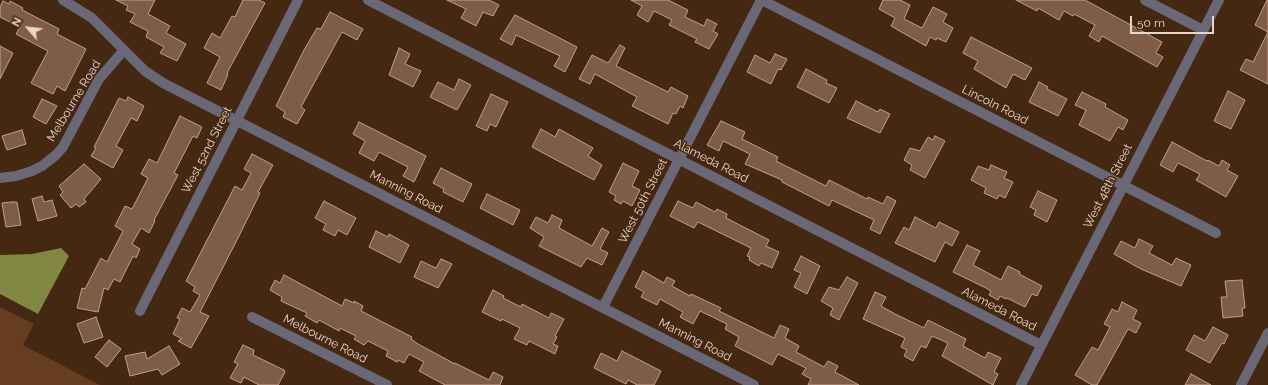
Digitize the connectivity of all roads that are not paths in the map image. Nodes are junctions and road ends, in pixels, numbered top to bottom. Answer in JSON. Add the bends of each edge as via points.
{"nodes":[{"id":1,"x":63,"y":0,"type":"edge"},
{"id":2,"x":298,"y":0,"type":"edge"},
{"id":3,"x":368,"y":0,"type":"edge"},
{"id":4,"x":762,"y":0,"type":"edge"},
{"id":5,"x":1145,"y":0,"type":"edge"},
{"id":6,"x":1219,"y":0,"type":"edge"},
{"id":7,"x":1203,"y":30,"type":"junction"},
{"id":8,"x":124,"y":50,"type":"junction"},
{"id":9,"x":236,"y":120,"type":"junction"},
{"id":10,"x":679,"y":159,"type":"junction"},
{"id":11,"x":0,"y":178,"type":"edge"},
{"id":12,"x":1123,"y":186,"type":"junction"},
{"id":13,"x":1216,"y":233,"type":"dead end"},
{"id":14,"x":603,"y":307,"type":"junction"},
{"id":15,"x":140,"y":311,"type":"dead end"},
{"id":16,"x":252,"y":317,"type":"dead end"},
{"id":17,"x":1268,"y":333,"type":"edge"},
{"id":18,"x":1041,"y":345,"type":"junction"},
{"id":19,"x":387,"y":385,"type":"edge"},
{"id":20,"x":754,"y":385,"type":"edge"},
{"id":21,"x":1021,"y":385,"type":"edge"},
{"id":22,"x":1241,"y":385,"type":"edge"}],
"edges":[{"from":1,"to":8,"type":"street","name":"Manning Road","via":[[86,13]]},
{"from":2,"to":9,"type":"street","name":"West 52nd Street"},
{"from":3,"to":10,"type":"street","name":"Alameda Road"},
{"from":4,"to":10,"type":"street","name":"West 50th Street"},
{"from":4,"to":12,"type":"street","name":"Lincoln Road"},
{"from":5,"to":7,"type":"street"},
{"from":6,"to":7,"type":"street","name":"West 48th Street"},
{"from":7,"to":12,"type":"street","name":"West 48th Street"},
{"from":8,"to":9,"type":"street","name":"Manning Road","via":[[158,81]]},
{"from":8,"to":11,"type":"street","name":"Melbourne Road","via":[[99,78],[63,147],[56,155],[32,171]]},
{"from":9,"to":14,"type":"street","name":"Manning Road"},
{"from":9,"to":15,"type":"street","name":"West 52nd Street"},
{"from":10,"to":14,"type":"street","name":"West 50th Street"},
{"from":10,"to":18,"type":"street","name":"Alameda Road"},
{"from":12,"to":13,"type":"street","name":"Lincoln Road"},
{"from":12,"to":18,"type":"street","name":"West 48th Street"},
{"from":14,"to":20,"type":"street","name":"Manning Road"},
{"from":16,"to":19,"type":"street","name":"Melbourne Road"},
{"from":17,"to":22,"type":"street"},
{"from":18,"to":21,"type":"street","name":"West 48th Street"}]}
